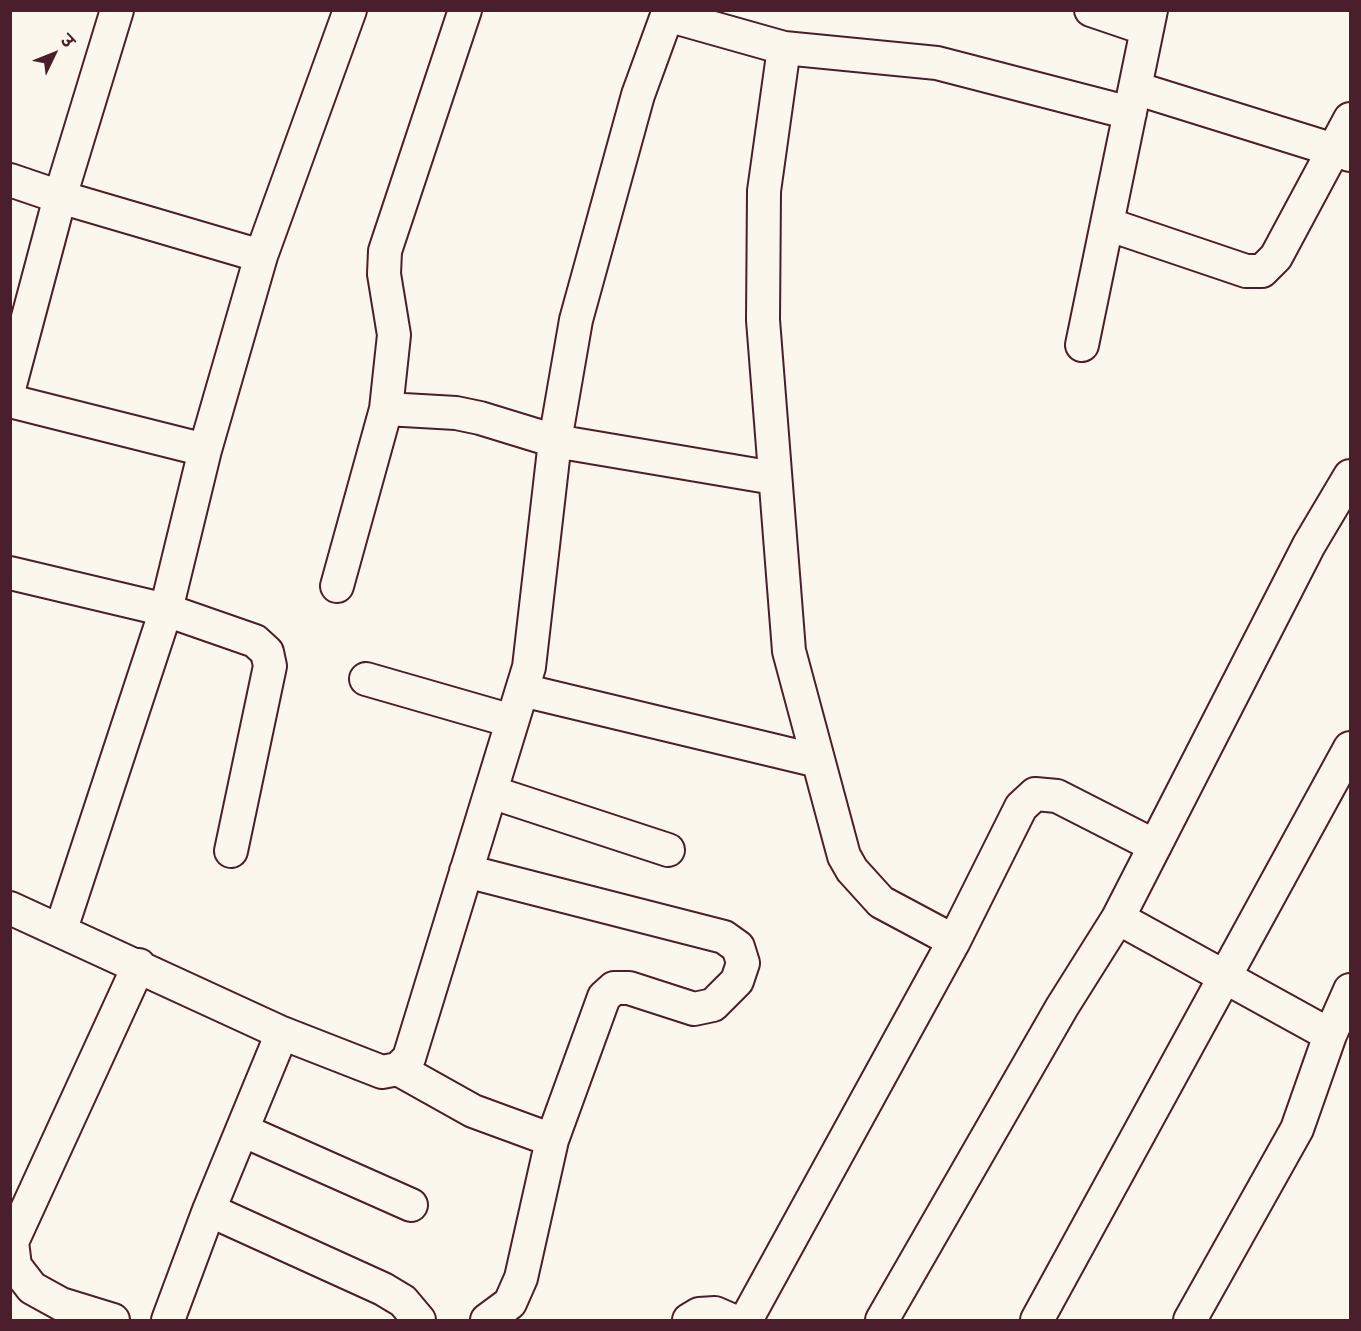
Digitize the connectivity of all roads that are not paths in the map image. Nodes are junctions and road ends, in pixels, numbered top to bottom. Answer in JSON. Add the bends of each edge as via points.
{"nodes":[{"id":1,"x":117,"y":10,"type":"edge"},
{"id":2,"x":350,"y":10,"type":"edge"},
{"id":3,"x":465,"y":10,"type":"edge"},
{"id":4,"x":1090,"y":10,"type":"edge"},
{"id":5,"x":668,"y":13,"type":"edge"},
{"id":6,"x":1149,"y":20,"type":"edge"},
{"id":7,"x":784,"y":48,"type":"junction"},
{"id":8,"x":1133,"y":100,"type":"junction"},
{"id":9,"x":1350,"y":119,"type":"edge"},
{"id":10,"x":1343,"y":152,"type":"edge"},
{"id":11,"x":10,"y":180,"type":"edge"},
{"id":12,"x":60,"y":197,"type":"junction"},
{"id":13,"x":1107,"y":224,"type":"junction"},
{"id":14,"x":261,"y":256,"type":"junction"},
{"id":15,"x":1082,"y":345,"type":"dead end"},
{"id":16,"x":10,"y":385,"type":"edge"},
{"id":17,"x":10,"y":402,"type":"edge"},
{"id":18,"x":386,"y":409,"type":"junction"},
{"id":19,"x":555,"y":441,"type":"junction"},
{"id":20,"x":205,"y":450,"type":"junction"},
{"id":21,"x":1350,"y":476,"type":"edge"},
{"id":22,"x":774,"y":478,"type":"junction"},
{"id":23,"x":10,"y":573,"type":"edge"},
{"id":24,"x":337,"y":586,"type":"dead end"},
{"id":25,"x":166,"y":610,"type":"junction"},
{"id":26,"x":366,"y":680,"type":"dead end"},
{"id":27,"x":522,"y":690,"type":"junction"},
{"id":28,"x":512,"y":721,"type":"junction"},
{"id":29,"x":1350,"y":748,"type":"edge"},
{"id":30,"x":818,"y":761,"type":"junction"},
{"id":31,"x":491,"y":792,"type":"junction"},
{"id":32,"x":1155,"y":846,"type":"junction"},
{"id":33,"x":668,"y":850,"type":"dead end"},
{"id":34,"x":231,"y":851,"type":"dead end"},
{"id":35,"x":466,"y":871,"type":"junction"},
{"id":36,"x":10,"y":908,"type":"edge"},
{"id":37,"x":1118,"y":918,"type":"junction"},
{"id":38,"x":60,"y":929,"type":"junction"},
{"id":39,"x":954,"y":941,"type":"junction"},
{"id":40,"x":139,"y":965,"type":"junction"},
{"id":41,"x":1225,"y":978,"type":"junction"},
{"id":42,"x":1350,"y":990,"type":"edge"},
{"id":43,"x":282,"y":1033,"type":"junction"},
{"id":44,"x":1330,"y":1035,"type":"junction"},
{"id":45,"x":398,"y":1069,"type":"junction"},
{"id":46,"x":242,"y":1130,"type":"junction"},
{"id":47,"x":552,"y":1140,"type":"junction"},
{"id":48,"x":411,"y":1205,"type":"dead end"},
{"id":49,"x":209,"y":1210,"type":"junction"},
{"id":50,"x":58,"y":1312,"type":"edge"},
{"id":51,"x":113,"y":1320,"type":"edge"},
{"id":52,"x":168,"y":1320,"type":"edge"},
{"id":53,"x":418,"y":1320,"type":"edge"},
{"id":54,"x":487,"y":1320,"type":"edge"},
{"id":55,"x":689,"y":1320,"type":"edge"},
{"id":56,"x":731,"y":1320,"type":"edge"},
{"id":57,"x":746,"y":1320,"type":"edge"},
{"id":58,"x":882,"y":1320,"type":"edge"},
{"id":59,"x":1037,"y":1320,"type":"edge"},
{"id":60,"x":1190,"y":1320,"type":"edge"}],
"edges":[{"from":1,"to":12,"type":"street"},
{"from":2,"to":14,"type":"street"},
{"from":3,"to":18,"type":"street","via":[[385,251],[384,274],[394,335]]},
{"from":4,"to":6,"type":"street"},
{"from":5,"to":7,"type":"street"},
{"from":5,"to":19,"type":"street","via":[[638,95],[576,320]]},
{"from":6,"to":8,"type":"street"},
{"from":7,"to":8,"type":"street","via":[[938,63]]},
{"from":7,"to":22,"type":"street","via":[[764,191],[763,320]]},
{"from":8,"to":10,"type":"street"},
{"from":8,"to":13,"type":"street"},
{"from":9,"to":10,"type":"street"},
{"from":10,"to":13,"type":"street","via":[[1276,256],[1262,271],[1246,271]]},
{"from":11,"to":12,"type":"street"},
{"from":12,"to":14,"type":"street"},
{"from":12,"to":16,"type":"street"},
{"from":13,"to":15,"type":"street"},
{"from":14,"to":20,"type":"street"},
{"from":17,"to":20,"type":"street"},
{"from":18,"to":19,"type":"street","via":[[480,418]]},
{"from":18,"to":24,"type":"street"},
{"from":19,"to":22,"type":"street"},
{"from":19,"to":27,"type":"street","via":[[529,667]]},
{"from":20,"to":25,"type":"street"},
{"from":21,"to":32,"type":"street","via":[[1309,545]]},
{"from":22,"to":30,"type":"street","via":[[789,651]]},
{"from":23,"to":25,"type":"street"},
{"from":25,"to":34,"type":"street","via":[[255,641],[267,652],[270,666]]},
{"from":25,"to":38,"type":"street"},
{"from":26,"to":28,"type":"street"},
{"from":27,"to":28,"type":"street"},
{"from":27,"to":30,"type":"street"},
{"from":28,"to":31,"type":"street"},
{"from":29,"to":41,"type":"street"},
{"from":30,"to":39,"type":"street","via":[[844,856],[852,870],[881,902]]},
{"from":31,"to":33,"type":"street"},
{"from":31,"to":35,"type":"street"},
{"from":32,"to":37,"type":"street"},
{"from":32,"to":39,"type":"street","via":[[1057,796],[1035,794],[1021,807]]},
{"from":35,"to":45,"type":"street","via":[[409,1058]]},
{"from":35,"to":47,"type":"street","via":[[724,936],[738,947],[743,963],[737,981],[713,1005],[694,1009],[629,988],[614,988],[604,998]]},
{"from":36,"to":38,"type":"street"},
{"from":37,"to":41,"type":"street"},
{"from":37,"to":58,"type":"street","via":[[1062,1007]]},
{"from":38,"to":40,"type":"street"},
{"from":39,"to":57,"type":"street"},
{"from":40,"to":43,"type":"street"},
{"from":40,"to":50,"type":"street","via":[[12,1242],[15,1266]]},
{"from":41,"to":44,"type":"street"},
{"from":41,"to":59,"type":"street"},
{"from":42,"to":44,"type":"street"},
{"from":43,"to":45,"type":"street","via":[[382,1072]]},
{"from":43,"to":46,"type":"street"},
{"from":44,"to":60,"type":"street","via":[[1297,1129]]},
{"from":45,"to":47,"type":"street","via":[[473,1111]]},
{"from":46,"to":48,"type":"street"},
{"from":46,"to":49,"type":"street"},
{"from":47,"to":54,"type":"street","via":[[521,1278],[510,1303]]},
{"from":49,"to":52,"type":"street"},
{"from":49,"to":53,"type":"street","via":[[383,1288],[403,1301]]},
{"from":50,"to":51,"type":"street"},
{"from":55,"to":56,"type":"street","via":[[699,1314]]}]}
